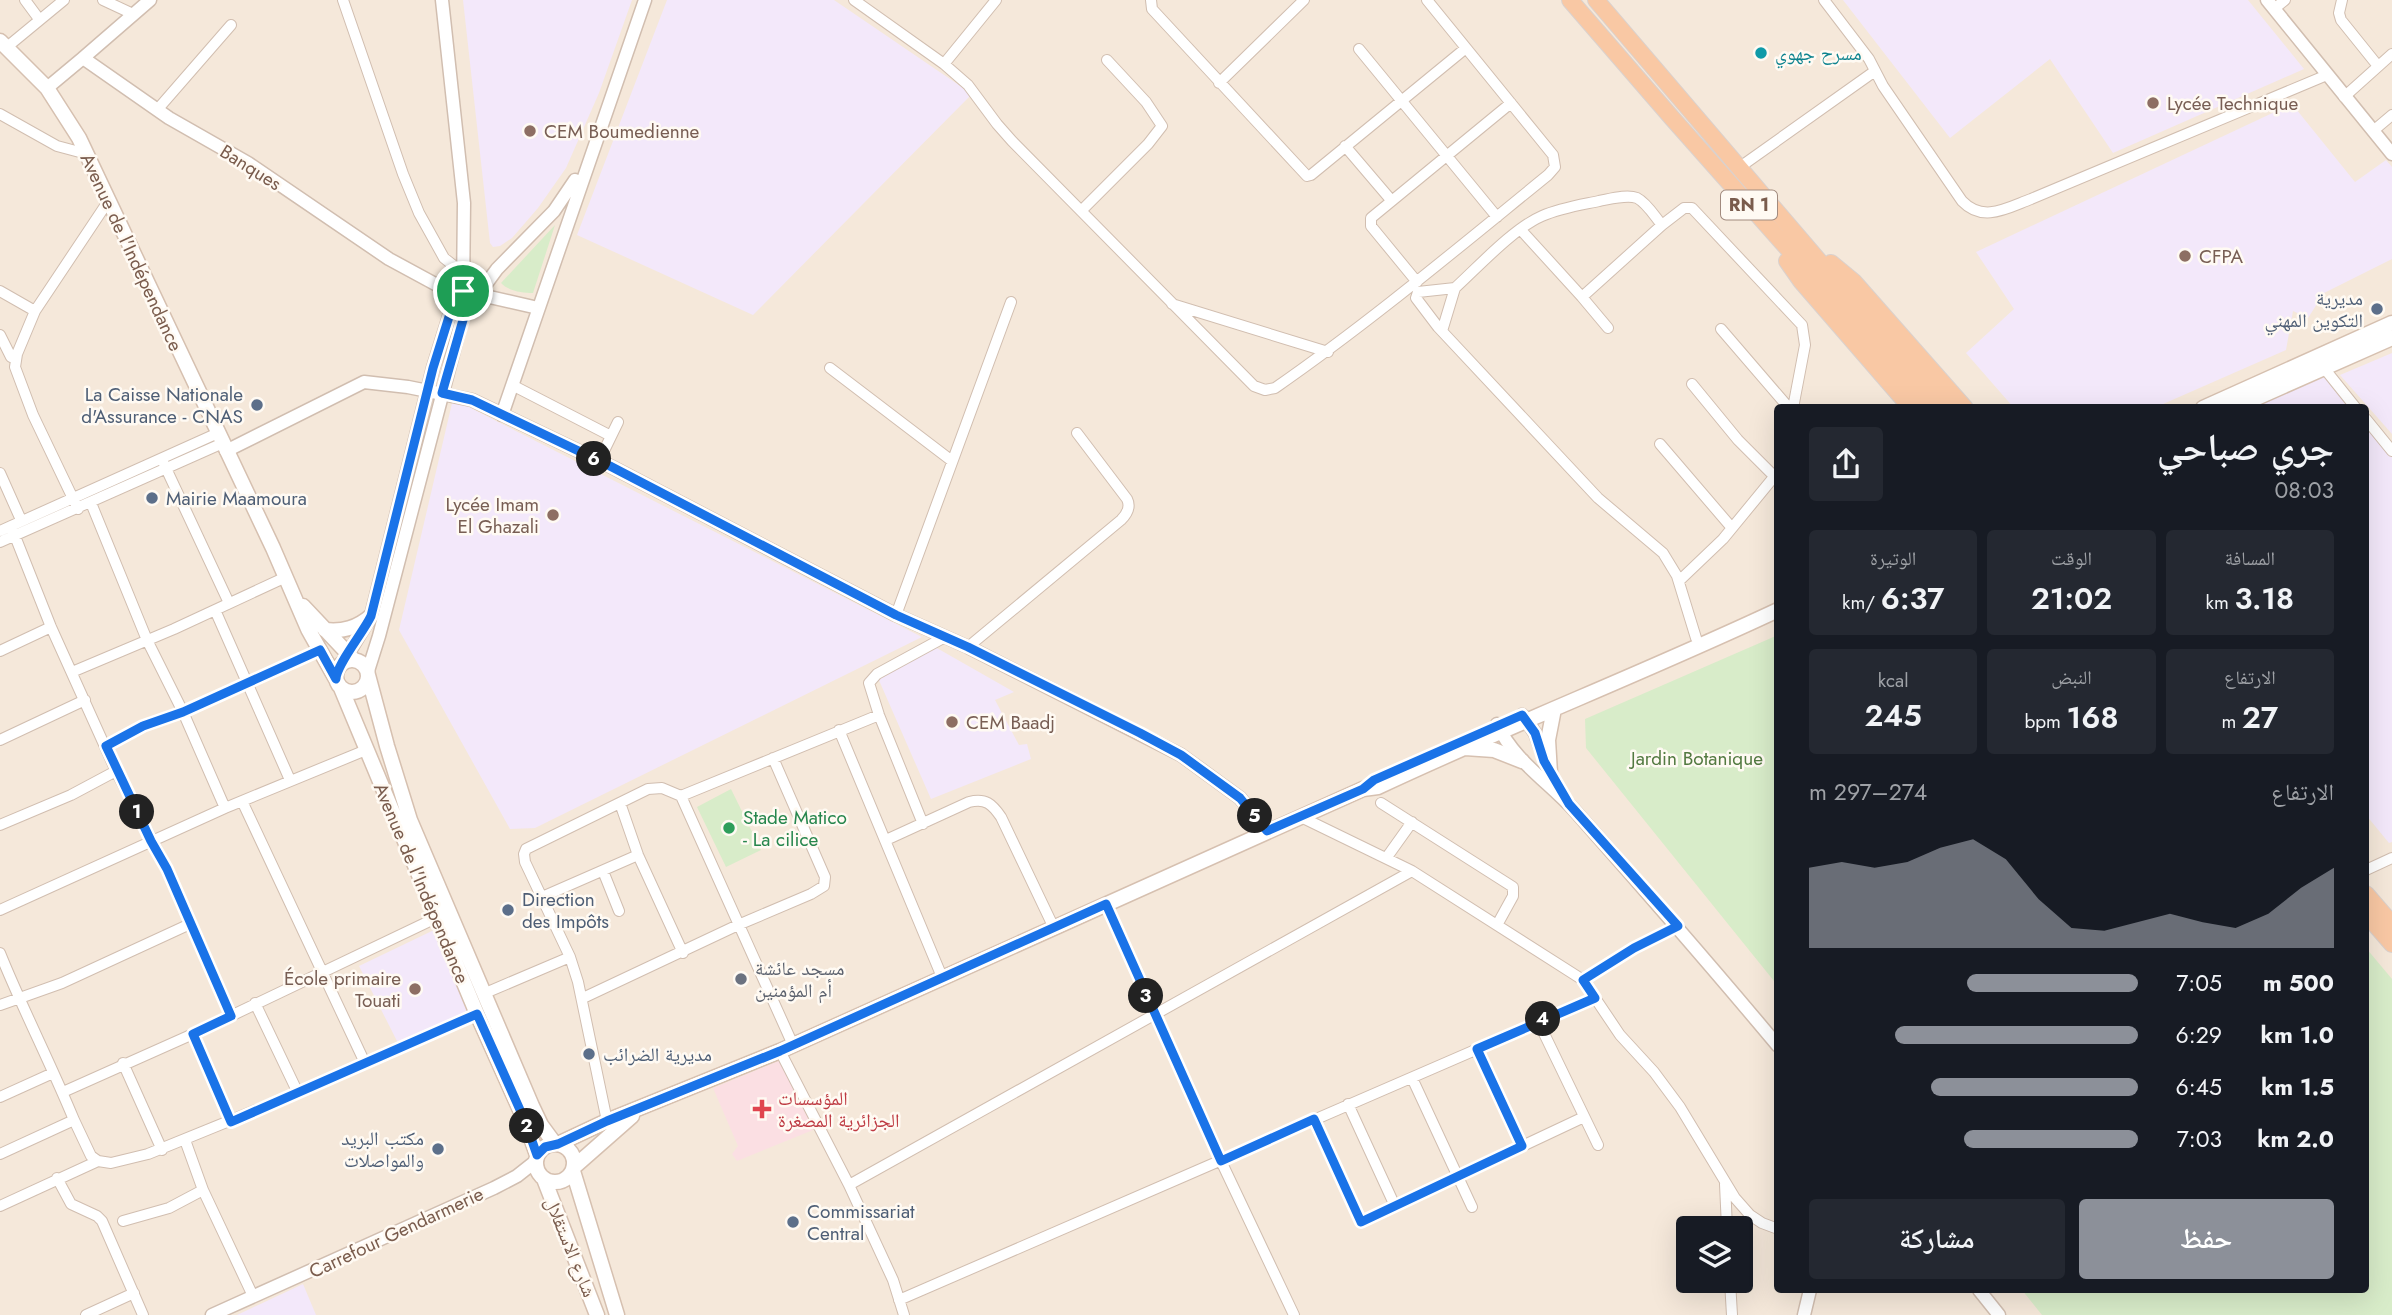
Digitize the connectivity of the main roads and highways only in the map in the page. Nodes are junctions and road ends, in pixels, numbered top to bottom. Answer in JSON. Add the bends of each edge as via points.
{"nodes":[{"id":1,"x":1570,"y":0,"type":"edge"},
{"id":2,"x":1596,"y":0,"type":"edge"},
{"id":3,"x":4,"y":44,"type":"edge"},
{"id":4,"x":1768,"y":226,"type":"junction"},
{"id":5,"x":1799,"y":237,"type":"junction"},
{"id":6,"x":2392,"y":323,"type":"edge"},
{"id":7,"x":2392,"y":338,"type":"edge"},
{"id":8,"x":1907,"y":404,"type":"edge"},
{"id":9,"x":1925,"y":404,"type":"edge"},
{"id":10,"x":1945,"y":404,"type":"edge"},
{"id":11,"x":1961,"y":404,"type":"edge"},
{"id":12,"x":2212,"y":404,"type":"edge"},
{"id":13,"x":2243,"y":404,"type":"edge"},
{"id":14,"x":293,"y":594,"type":"junction"},
{"id":15,"x":1774,"y":604,"type":"edge"},
{"id":16,"x":1774,"y":612,"type":"edge"},
{"id":17,"x":371,"y":616,"type":"road end"},
{"id":18,"x":325,"y":630,"type":"junction"},
{"id":19,"x":349,"y":659,"type":"junction"},
{"id":20,"x":368,"y":673,"type":"junction"},
{"id":21,"x":339,"y":684,"type":"junction"},
{"id":22,"x":1554,"y":709,"type":"junction"},
{"id":23,"x":1524,"y":718,"type":"junction"},
{"id":24,"x":1499,"y":728,"type":"junction"},
{"id":25,"x":1460,"y":748,"type":"junction"},
{"id":26,"x":1522,"y":761,"type":"road end"},
{"id":27,"x":1550,"y":773,"type":"road end"},
{"id":28,"x":1363,"y":789,"type":"junction"},
{"id":29,"x":2369,"y":897,"type":"edge"},
{"id":30,"x":2369,"y":917,"type":"edge"},
{"id":31,"x":2392,"y":923,"type":"edge"},
{"id":32,"x":2392,"y":944,"type":"edge"},
{"id":33,"x":639,"y":1110,"type":"junction"},
{"id":34,"x":556,"y":1144,"type":"junction"},
{"id":35,"x":537,"y":1158,"type":"junction"},
{"id":36,"x":573,"y":1169,"type":"junction"},
{"id":37,"x":542,"y":1178,"type":"junction"},
{"id":38,"x":597,"y":1315,"type":"edge"},
{"id":39,"x":617,"y":1315,"type":"edge"}],
"edges":[{"from":1,"to":4,"type":"highway","number":"RN 1"},
{"from":2,"to":5,"type":"highway","number":"RN 1"},
{"from":3,"to":14,"type":"main road","name":"Avenue de l'Indépendance","via":[[47,88],[87,154]]},
{"from":4,"to":8,"type":"highway","via":[[1801,281]]},
{"from":4,"to":9,"type":"highway","number":"RN 1"},
{"from":5,"to":10,"type":"highway","number":"RN 1"},
{"from":5,"to":11,"type":"highway","via":[[1854,282]]},
{"from":6,"to":12,"type":"main road"},
{"from":7,"to":13,"type":"main road"},
{"from":14,"to":18,"type":"main road","name":"Avenue de l'Indépendance"},
{"from":14,"to":21,"type":"main road","name":"Avenue de l'Indépendance"},
{"from":15,"to":23,"type":"main road"},
{"from":16,"to":22,"type":"main road"},
{"from":17,"to":18,"type":"main road","via":[[345,630]]},
{"from":18,"to":19,"type":"main road","name":"Avenue de l'Indépendance"},
{"from":19,"to":20,"type":"main road","via":[[362,663]]},
{"from":19,"to":21,"type":"main road","via":[[337,670]]},
{"from":20,"to":21,"type":"main road","via":[[361,690],[351,692]]},
{"from":20,"to":34,"type":"main road","name":"Avenue de l'Indépendance","via":[[410,820],[532,1106]]},
{"from":21,"to":35,"type":"main road","name":"Avenue de l'Indépendance"},
{"from":22,"to":23,"type":"main road"},
{"from":22,"to":27,"type":"main road","via":[[1548,740]]},
{"from":23,"to":24,"type":"main road"},
{"from":24,"to":25,"type":"main road"},
{"from":24,"to":28,"type":"main road","via":[[1374,780]]},
{"from":25,"to":26,"type":"main road","via":[[1494,750]]},
{"from":25,"to":28,"type":"main road","via":[[1378,787]]},
{"from":28,"to":33,"type":"main road"},
{"from":29,"to":31,"type":"highway"},
{"from":30,"to":32,"type":"highway"},
{"from":33,"to":34,"type":"main road","name":"Carrefour Gendarmerie"},
{"from":33,"to":36,"type":"main road"},
{"from":34,"to":35,"type":"main road","name":"Carrefour Gendarmerie","via":[[545,1147]]},
{"from":34,"to":36,"type":"main road","via":[[572,1155]]},
{"from":35,"to":37,"type":"main road"},
{"from":36,"to":37,"type":"main road","via":[[560,1182]]},
{"from":36,"to":39,"type":"main road"},
{"from":37,"to":38,"type":"main road","name":"شارع الاستقلال"}]}
